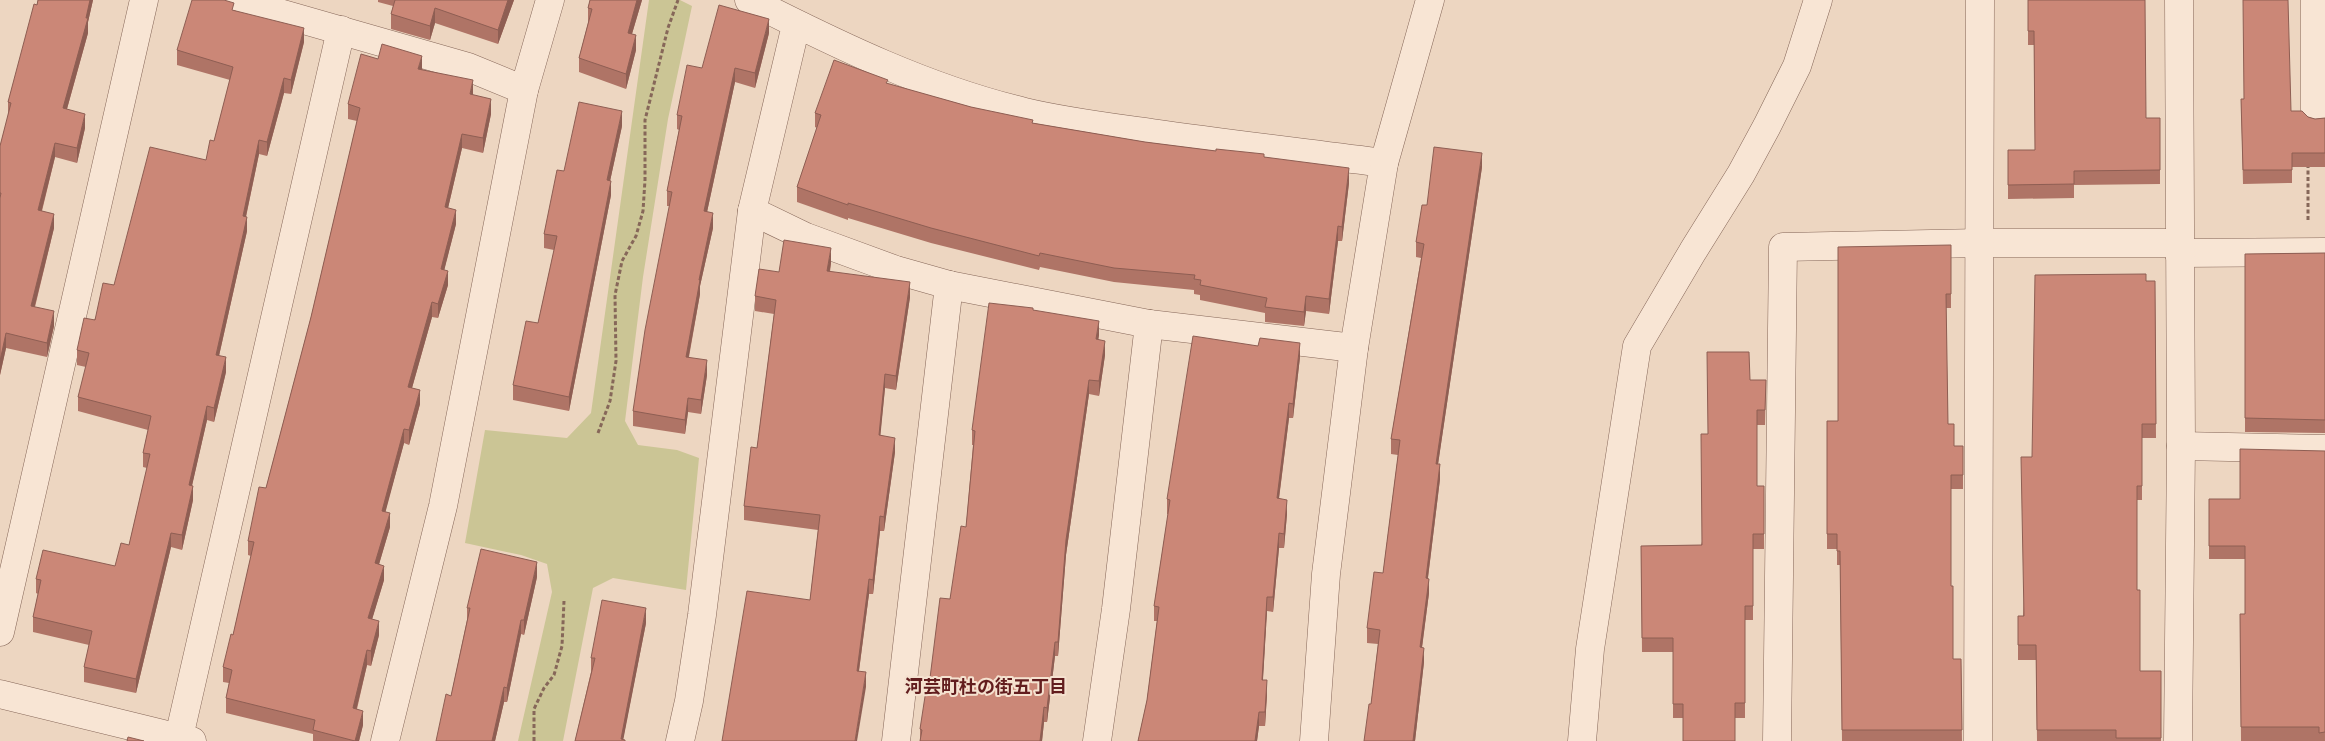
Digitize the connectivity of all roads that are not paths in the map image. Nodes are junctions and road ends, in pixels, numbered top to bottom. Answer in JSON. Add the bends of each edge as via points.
{"nodes":[{"id":1,"x":144,"y":0,"type":"edge"},
{"id":2,"x":234,"y":0,"type":"edge"},
{"id":3,"x":550,"y":0,"type":"edge"},
{"id":4,"x":749,"y":0,"type":"edge"},
{"id":5,"x":1430,"y":0,"type":"edge"},
{"id":6,"x":1818,"y":0,"type":"edge"},
{"id":7,"x":1980,"y":0,"type":"edge"},
{"id":8,"x":2179,"y":0,"type":"edge"},
{"id":9,"x":2315,"y":0,"type":"edge"},
{"id":10,"x":796,"y":25,"type":"junction"},
{"id":11,"x":341,"y":30,"type":"junction"},
{"id":12,"x":524,"y":90,"type":"junction"},
{"id":13,"x":2320,"y":117,"type":"edge"},
{"id":14,"x":1384,"y":163,"type":"junction"},
{"id":15,"x":752,"y":211,"type":"junction"},
{"id":16,"x":1980,"y":243,"type":"junction"},
{"id":17,"x":2179,"y":248,"type":"junction"},
{"id":18,"x":2325,"y":252,"type":"edge"},
{"id":19,"x":949,"y":285,"type":"junction"},
{"id":20,"x":1149,"y":324,"type":"junction"},
{"id":21,"x":1354,"y":348,"type":"junction"},
{"id":22,"x":2180,"y":446,"type":"junction"},
{"id":23,"x":2325,"y":448,"type":"edge"},
{"id":24,"x":0,"y":632,"type":"edge"},
{"id":25,"x":0,"y":694,"type":"edge"},
{"id":26,"x":185,"y":739,"type":"edge"},
{"id":27,"x":385,"y":741,"type":"edge"},
{"id":28,"x":680,"y":741,"type":"edge"},
{"id":29,"x":896,"y":741,"type":"edge"},
{"id":30,"x":1097,"y":741,"type":"edge"},
{"id":31,"x":1314,"y":741,"type":"edge"},
{"id":32,"x":1582,"y":741,"type":"edge"},
{"id":33,"x":1777,"y":741,"type":"edge"},
{"id":34,"x":1978,"y":741,"type":"edge"},
{"id":35,"x":2178,"y":741,"type":"edge"}],
"edges":[{"from":1,"to":24,"type":"street"},
{"from":2,"to":11,"type":"street"},
{"from":3,"to":12,"type":"street"},
{"from":4,"to":10,"type":"street"},
{"from":5,"to":14,"type":"street"},
{"from":6,"to":32,"type":"street","via":[[1796,66],[1767,126],[1637,346],[1592,640]]},
{"from":7,"to":16,"type":"street"},
{"from":8,"to":17,"type":"street"},
{"from":9,"to":13,"type":"street"},
{"from":10,"to":14,"type":"street","via":[[908,75],[1026,112],[1106,127]]},
{"from":10,"to":15,"type":"street"},
{"from":11,"to":12,"type":"street","via":[[468,67]]},
{"from":11,"to":26,"type":"street"},
{"from":12,"to":27,"type":"street","via":[[443,506]]},
{"from":14,"to":21,"type":"street"},
{"from":15,"to":19,"type":"street","via":[[806,237],[896,270]]},
{"from":15,"to":28,"type":"street","via":[[702,615]]},
{"from":16,"to":17,"type":"street"},
{"from":16,"to":33,"type":"street","via":[[1783,247]]},
{"from":16,"to":34,"type":"street"},
{"from":17,"to":18,"type":"street"},
{"from":17,"to":22,"type":"street"},
{"from":19,"to":20,"type":"street"},
{"from":19,"to":29,"type":"street"},
{"from":20,"to":21,"type":"street"},
{"from":20,"to":30,"type":"street","via":[[1116,609]]},
{"from":21,"to":31,"type":"street","via":[[1326,574]]},
{"from":22,"to":23,"type":"street"},
{"from":22,"to":35,"type":"street"},
{"from":25,"to":26,"type":"street"}]}
